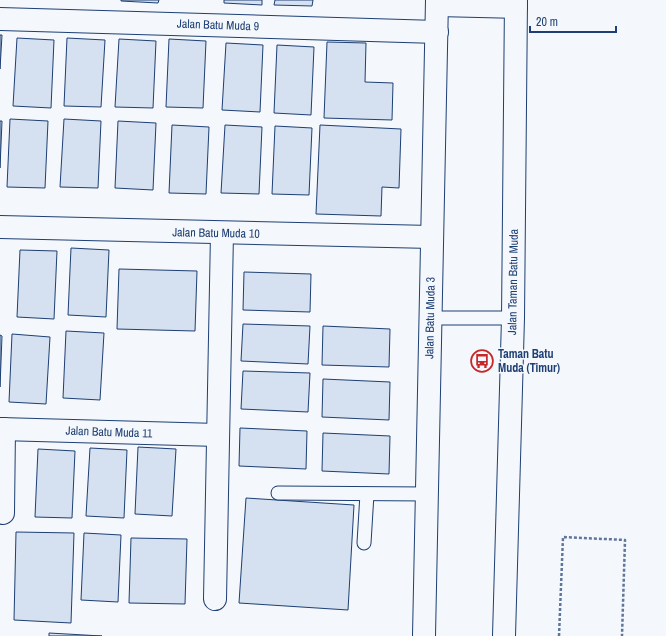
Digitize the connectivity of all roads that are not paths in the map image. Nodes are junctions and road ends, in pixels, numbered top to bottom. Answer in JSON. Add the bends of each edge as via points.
{"nodes":[{"id":1,"x":437,"y":3,"type":"edge"},
{"id":2,"x":516,"y":3,"type":"edge"},
{"id":3,"x":0,"y":19,"type":"edge"},
{"id":4,"x":437,"y":32,"type":"junction"},
{"id":5,"x":0,"y":227,"type":"edge"},
{"id":6,"x":222,"y":233,"type":"junction"},
{"id":7,"x":432,"y":238,"type":"junction"},
{"id":8,"x":430,"y":318,"type":"junction"},
{"id":9,"x":513,"y":318,"type":"junction"},
{"id":10,"x":2,"y":429,"type":"edge"},
{"id":11,"x":218,"y":435,"type":"junction"},
{"id":12,"x":278,"y":493,"type":"dead end"},
{"id":13,"x":367,"y":494,"type":"junction"},
{"id":14,"x":427,"y":494,"type":"junction"},
{"id":15,"x":3,"y":513,"type":"dead end"},
{"id":16,"x":364,"y":543,"type":"dead end"},
{"id":17,"x":215,"y":599,"type":"dead end"},
{"id":18,"x":424,"y":636,"type":"edge"},
{"id":19,"x":504,"y":636,"type":"edge"}],
"edges":[{"from":1,"to":2,"type":"street"},
{"from":1,"to":4,"type":"street","name":"Jalan Batu Muda 3"},
{"from":2,"to":9,"type":"street","name":"Jalan Taman Batu Muda"},
{"from":3,"to":4,"type":"street","name":"Jalan Batu Muda 9"},
{"from":4,"to":7,"type":"street","name":"Jalan Batu Muda 3"},
{"from":5,"to":6,"type":"street","name":"Jalan Batu Muda 10"},
{"from":6,"to":7,"type":"street","name":"Jalan Batu Muda 10"},
{"from":6,"to":11,"type":"street"},
{"from":7,"to":8,"type":"street","name":"Jalan Batu Muda 3"},
{"from":8,"to":9,"type":"lane"},
{"from":8,"to":14,"type":"street","name":"Jalan Batu Muda 3"},
{"from":9,"to":19,"type":"street","name":"Jalan Taman Batu Muda"},
{"from":10,"to":11,"type":"street","name":"Jalan Batu Muda 11"},
{"from":10,"to":15,"type":"street"},
{"from":11,"to":17,"type":"street"},
{"from":12,"to":13,"type":"lane"},
{"from":13,"to":14,"type":"lane"},
{"from":13,"to":16,"type":"lane"},
{"from":14,"to":18,"type":"street","name":"Jalan Batu Muda 3"}]}
